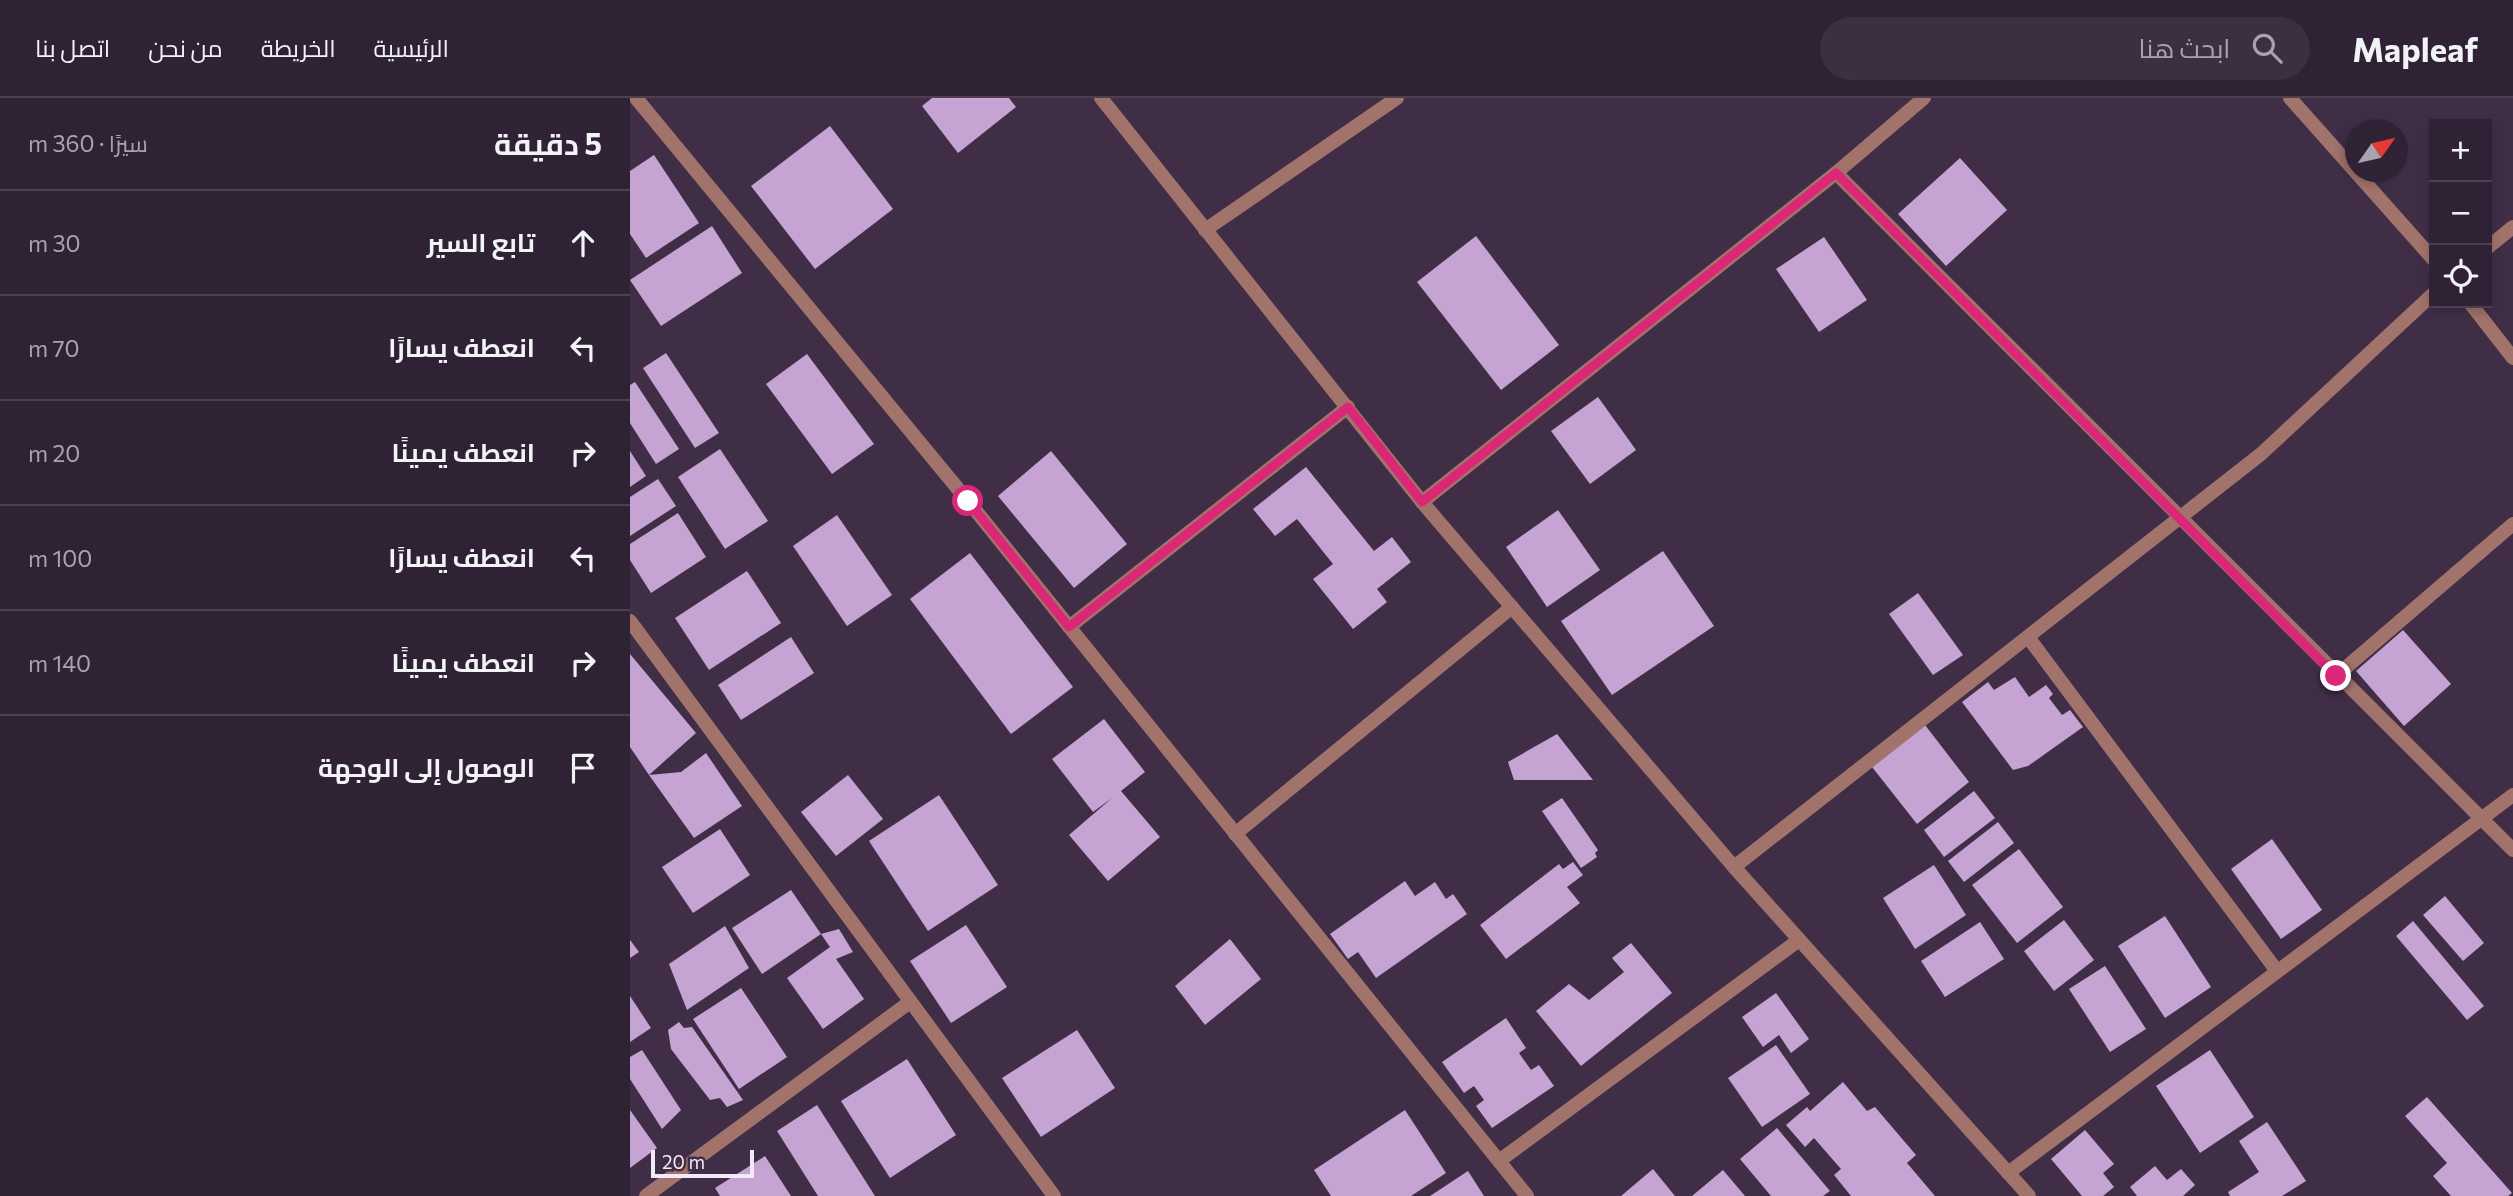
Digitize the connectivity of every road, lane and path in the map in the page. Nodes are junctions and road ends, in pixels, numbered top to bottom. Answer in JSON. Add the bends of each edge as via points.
{"nodes":[{"id":1,"x":636,"y":98,"type":"edge"},
{"id":2,"x":1101,"y":98,"type":"edge"},
{"id":3,"x":1398,"y":98,"type":"edge"},
{"id":4,"x":1924,"y":98,"type":"edge"},
{"id":5,"x":2290,"y":98,"type":"edge"},
{"id":6,"x":1836,"y":173,"type":"junction"},
{"id":7,"x":2513,"y":227,"type":"edge"},
{"id":8,"x":1205,"y":230,"type":"junction"},
{"id":9,"x":2491,"y":245,"type":"edge"},
{"id":10,"x":2429,"y":254,"type":"edge"},
{"id":11,"x":2429,"y":298,"type":"edge"},
{"id":12,"x":2474,"y":308,"type":"edge"},
{"id":13,"x":2513,"y":358,"type":"edge"},
{"id":14,"x":1348,"y":407,"type":"junction"},
{"id":15,"x":1422,"y":502,"type":"junction"},
{"id":16,"x":2179,"y":518,"type":"junction"},
{"id":17,"x":2513,"y":524,"type":"edge"},
{"id":18,"x":1512,"y":607,"type":"junction"},
{"id":19,"x":630,"y":621,"type":"edge"},
{"id":20,"x":1069,"y":627,"type":"junction"},
{"id":21,"x":2028,"y":637,"type":"junction"},
{"id":22,"x":2336,"y":676,"type":"junction"},
{"id":23,"x":2513,"y":795,"type":"edge"},
{"id":24,"x":2480,"y":819,"type":"junction"},
{"id":25,"x":1235,"y":834,"type":"junction"},
{"id":26,"x":2513,"y":850,"type":"edge"},
{"id":27,"x":1734,"y":867,"type":"junction"},
{"id":28,"x":1799,"y":940,"type":"junction"},
{"id":29,"x":2277,"y":971,"type":"junction"},
{"id":30,"x":910,"y":1002,"type":"junction"},
{"id":31,"x":1499,"y":1161,"type":"junction"},
{"id":32,"x":2008,"y":1173,"type":"junction"},
{"id":33,"x":646,"y":1196,"type":"edge"},
{"id":34,"x":1054,"y":1196,"type":"edge"},
{"id":35,"x":1527,"y":1196,"type":"edge"},
{"id":36,"x":2029,"y":1196,"type":"edge"}],
"edges":[{"from":1,"to":20,"type":"street"},
{"from":2,"to":8,"type":"street"},
{"from":3,"to":8,"type":"street"},
{"from":4,"to":6,"type":"street"},
{"from":5,"to":10,"type":"street"},
{"from":6,"to":15,"type":"street"},
{"from":6,"to":16,"type":"street"},
{"from":7,"to":9,"type":"street"},
{"from":8,"to":14,"type":"street"},
{"from":11,"to":16,"type":"street","via":[[2261,454]]},
{"from":12,"to":13,"type":"street"},
{"from":14,"to":15,"type":"street"},
{"from":14,"to":20,"type":"street"},
{"from":15,"to":18,"type":"street"},
{"from":16,"to":21,"type":"street"},
{"from":16,"to":22,"type":"street"},
{"from":17,"to":22,"type":"street"},
{"from":18,"to":25,"type":"street"},
{"from":18,"to":27,"type":"street"},
{"from":19,"to":30,"type":"street"},
{"from":20,"to":25,"type":"street"},
{"from":21,"to":27,"type":"street"},
{"from":21,"to":29,"type":"street"},
{"from":22,"to":24,"type":"street"},
{"from":23,"to":24,"type":"street"},
{"from":24,"to":26,"type":"street"},
{"from":24,"to":29,"type":"street"},
{"from":25,"to":31,"type":"street"},
{"from":27,"to":28,"type":"street"},
{"from":28,"to":31,"type":"street"},
{"from":28,"to":32,"type":"street"},
{"from":29,"to":32,"type":"street"},
{"from":30,"to":33,"type":"street"},
{"from":30,"to":34,"type":"street"},
{"from":31,"to":35,"type":"street"},
{"from":32,"to":36,"type":"street"}]}
